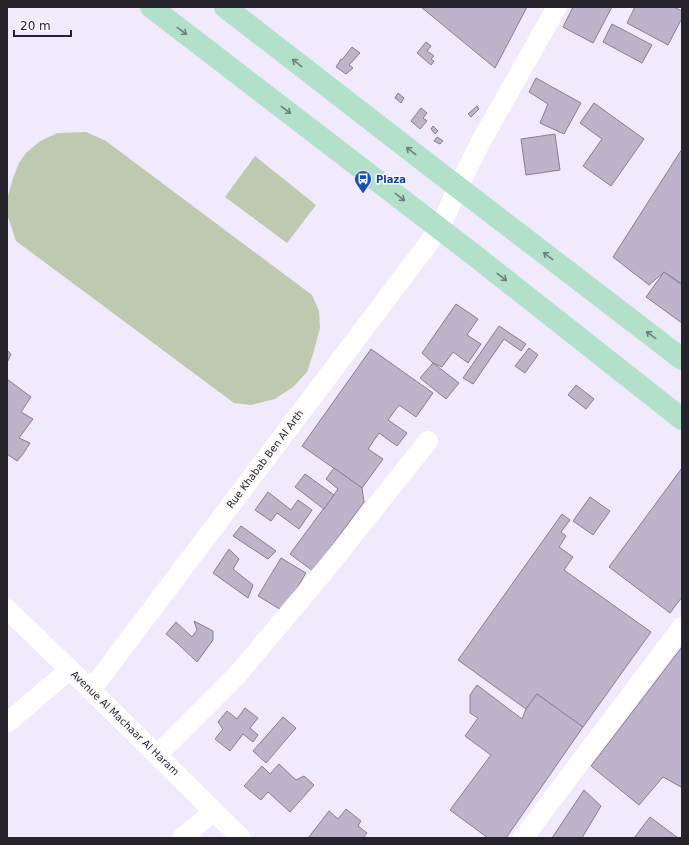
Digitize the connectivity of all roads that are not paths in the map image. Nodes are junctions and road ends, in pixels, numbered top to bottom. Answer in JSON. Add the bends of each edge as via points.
{"nodes":[{"id":1,"x":151,"y":7,"type":"edge"},
{"id":2,"x":225,"y":7,"type":"edge"},
{"id":3,"x":557,"y":7,"type":"edge"},
{"id":4,"x":458,"y":187,"type":"junction"},
{"id":5,"x":440,"y":228,"type":"junction"},
{"id":6,"x":682,"y":359,"type":"edge"},
{"id":7,"x":682,"y":419,"type":"edge"},
{"id":8,"x":428,"y":441,"type":"dead end"},
{"id":9,"x":7,"y":609,"type":"edge"},
{"id":10,"x":682,"y":627,"type":"edge"},
{"id":11,"x":69,"y":670,"type":"junction"},
{"id":12,"x":91,"y":690,"type":"junction"},
{"id":13,"x":7,"y":723,"type":"edge"},
{"id":14,"x":157,"y":755,"type":"junction"},
{"id":15,"x":214,"y":811,"type":"junction"},
{"id":16,"x":182,"y":838,"type":"edge"},
{"id":17,"x":242,"y":838,"type":"edge"},
{"id":18,"x":523,"y":838,"type":"edge"}],
"edges":[{"from":1,"to":5,"type":"main road","one_way":true},
{"from":4,"to":2,"type":"main road","one_way":true},
{"from":3,"to":4,"type":"street","name":"Rue Khabab Ben Al Arth"},
{"from":4,"to":5,"type":"street","name":"Rue Khabab Ben Al Arth"},
{"from":6,"to":4,"type":"main road","one_way":true},
{"from":5,"to":7,"type":"main road","one_way":true},
{"from":5,"to":12,"type":"street","name":"Rue Khabab Ben Al Arth"},
{"from":8,"to":14,"type":"street","via":[[238,674]]},
{"from":9,"to":11,"type":"street","name":"Avenue Al Machaar Al Haram"},
{"from":10,"to":18,"type":"street"},
{"from":11,"to":12,"type":"street","name":"Avenue Al Machaar Al Haram"},
{"from":11,"to":13,"type":"street"},
{"from":12,"to":14,"type":"street","name":"Avenue Al Machaar Al Haram"},
{"from":14,"to":15,"type":"street","name":"Avenue Al Machaar Al Haram"},
{"from":15,"to":16,"type":"street"},
{"from":15,"to":17,"type":"street","name":"Avenue Al Machaar Al Haram"}]}
